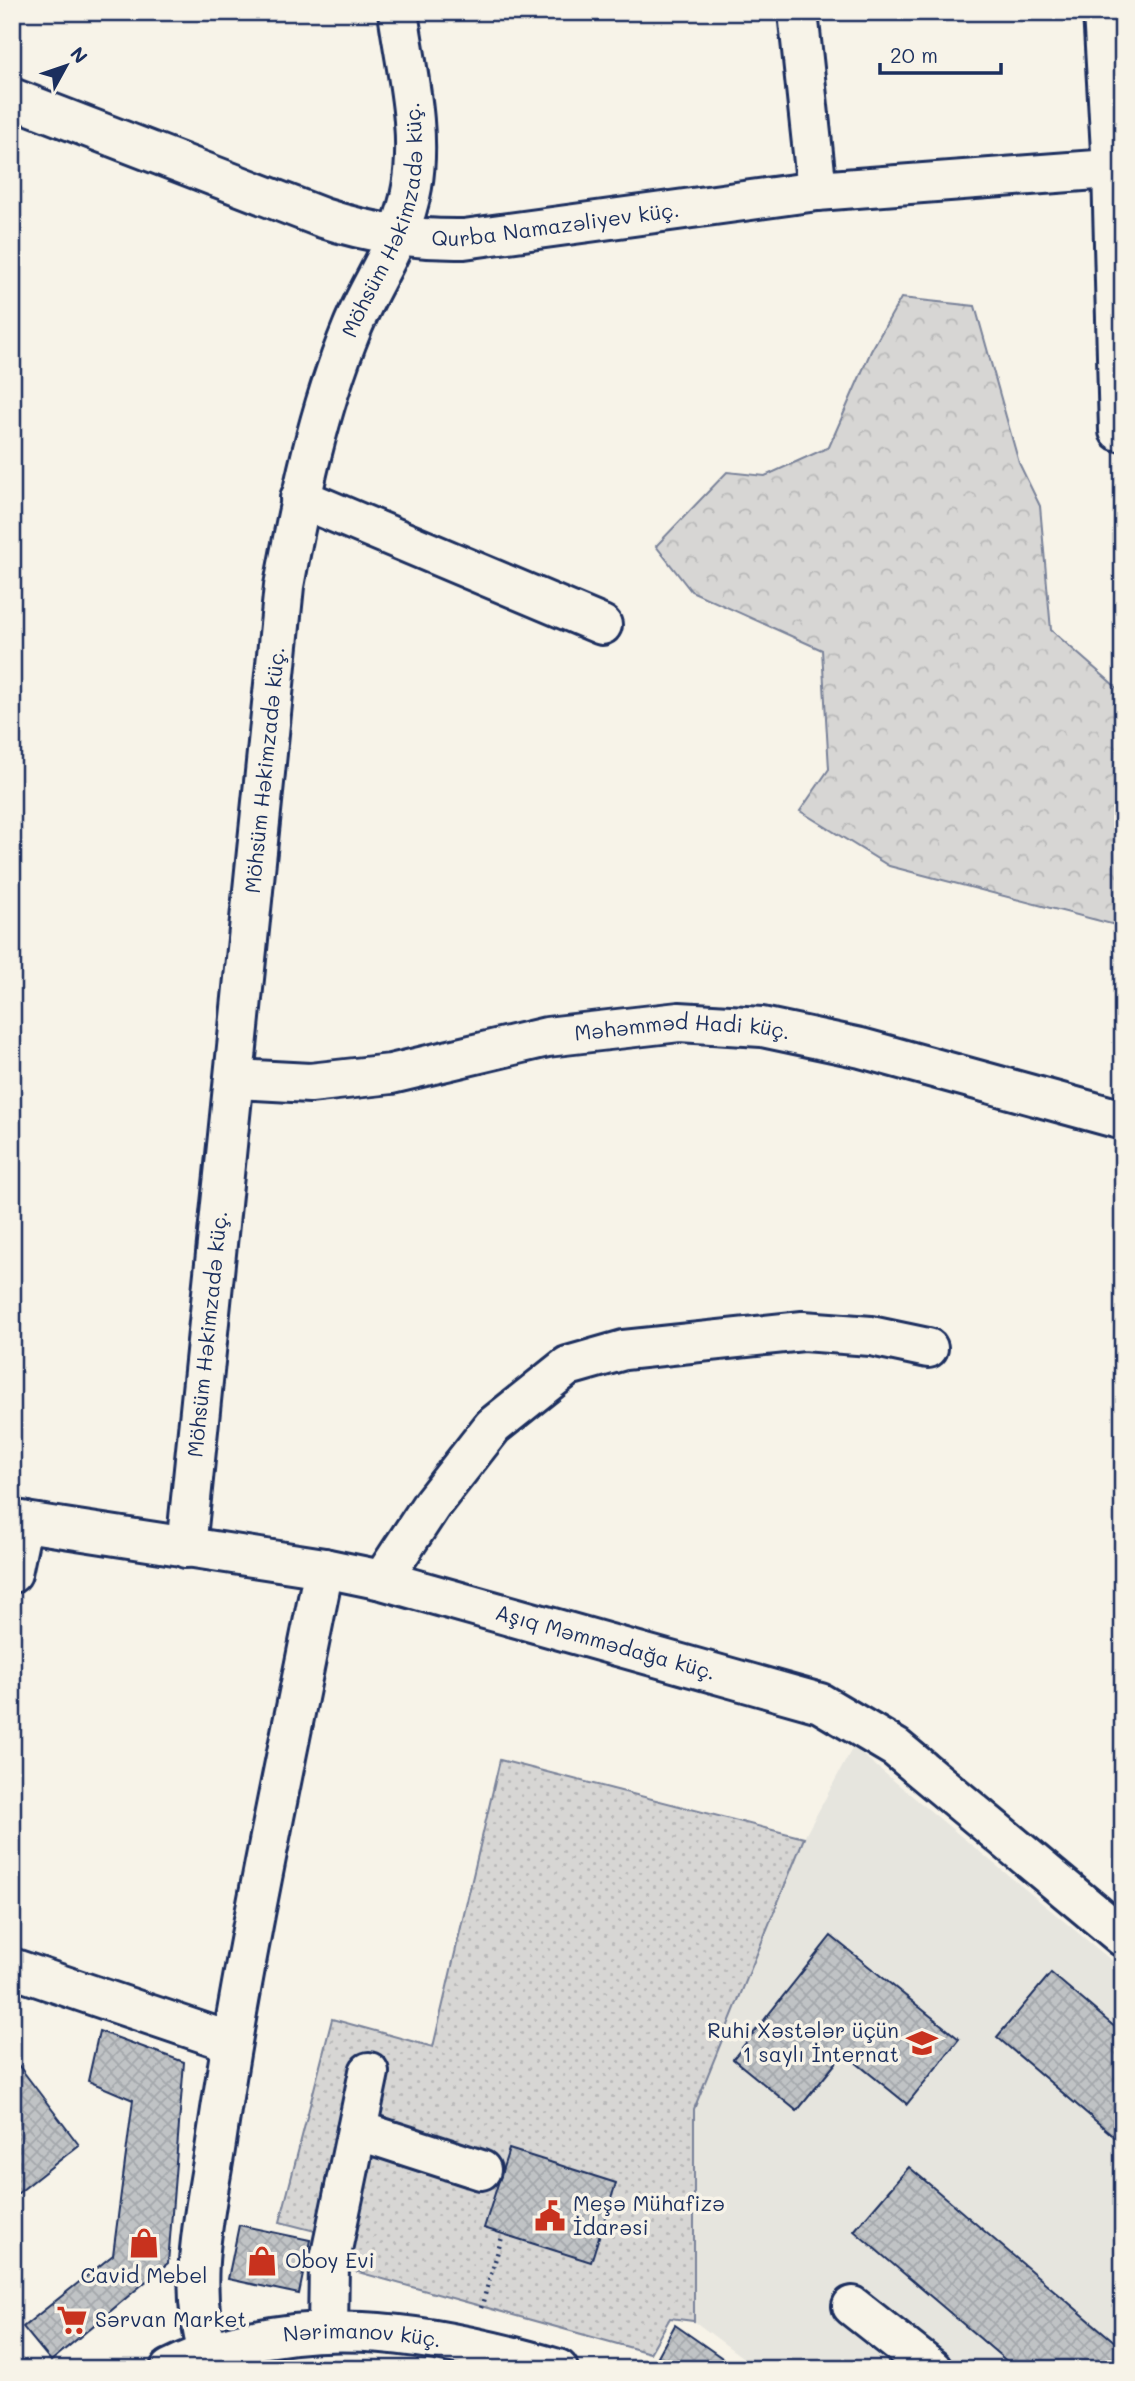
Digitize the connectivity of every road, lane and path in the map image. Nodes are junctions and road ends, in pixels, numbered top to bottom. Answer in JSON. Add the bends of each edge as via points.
{"nodes":[{"id":1,"x":398,"y":12,"type":"edge"},
{"id":2,"x":798,"y":12,"type":"edge"},
{"id":3,"x":1103,"y":12,"type":"edge"},
{"id":4,"x":12,"y":98,"type":"edge"},
{"id":5,"x":1117,"y":169,"type":"edge"},
{"id":6,"x":817,"y":191,"type":"junction"},
{"id":7,"x":399,"y":237,"type":"junction"},
{"id":8,"x":1119,"y":431,"type":"dead end"},
{"id":9,"x":300,"y":498,"type":"junction"},
{"id":10,"x":602,"y":625,"type":"dead end"},
{"id":11,"x":235,"y":1079,"type":"junction"},
{"id":12,"x":1123,"y":1120,"type":"edge"},
{"id":13,"x":928,"y":1348,"type":"dead end"},
{"id":14,"x":17,"y":1520,"type":"edge"},
{"id":15,"x":186,"y":1548,"type":"junction"},
{"id":16,"x":324,"y":1568,"type":"junction"},
{"id":17,"x":12,"y":1573,"type":"edge"},
{"id":18,"x":382,"y":1580,"type":"junction"},
{"id":19,"x":1123,"y":1937,"type":"edge"},
{"id":20,"x":12,"y":1968,"type":"edge"},
{"id":21,"x":231,"y":2042,"type":"junction"},
{"id":22,"x":369,"y":2072,"type":"dead end"},
{"id":23,"x":357,"y":2130,"type":"junction"},
{"id":24,"x":481,"y":2170,"type":"dead end"},
{"id":25,"x":503,"y":2234,"type":"dead end"},
{"id":26,"x":852,"y":2306,"type":"dead end"},
{"id":27,"x":328,"y":2331,"type":"junction"},
{"id":28,"x":470,"y":2346,"type":"junction"},
{"id":29,"x":208,"y":2351,"type":"junction"},
{"id":30,"x":170,"y":2369,"type":"edge"},
{"id":31,"x":558,"y":2369,"type":"edge"},
{"id":32,"x":932,"y":2369,"type":"edge"}],
"edges":[{"from":1,"to":7,"type":"street","name":"Möhsüm Həkimzadə küç.","via":[[416,148]]},
{"from":2,"to":6,"type":"street"},
{"from":3,"to":5,"type":"street"},
{"from":4,"to":7,"type":"street","name":"Qurba Namazəliyev küç.","via":[[323,218]]},
{"from":5,"to":6,"type":"street","name":"Qurba Namazəliyev küç."},
{"from":5,"to":8,"type":"street"},
{"from":6,"to":7,"type":"street","name":"Qurba Namazəliyev küç.","via":[[464,239]]},
{"from":7,"to":9,"type":"street","name":"Möhsüm Həkimzadə küç.","via":[[352,327]]},
{"from":9,"to":10,"type":"street"},
{"from":9,"to":11,"type":"street","name":"Möhsüm Həkimzadə küç.","via":[[284,586]]},
{"from":11,"to":12,"type":"street","name":"Məhəmməd Hadi küç.","via":[[310,1083],[391,1074],[547,1037],[679,1022],[762,1027],[861,1048]]},
{"from":11,"to":15,"type":"street","name":"Möhsüm Həkimzadə küç."},
{"from":13,"to":18,"type":"street","via":[[871,1336],[803,1331],[624,1350],[568,1366],[493,1426],[432,1504]]},
{"from":14,"to":15,"type":"street","name":"Aşıq Məmmədağa küç."},
{"from":14,"to":17,"type":"street"},
{"from":15,"to":16,"type":"street","name":"Aşıq Məmmədağa küç."},
{"from":16,"to":18,"type":"street","name":"Aşıq Məmmədağa küç."},
{"from":16,"to":21,"type":"street"},
{"from":18,"to":19,"type":"street","name":"Aşıq Məmmədağa küç.","via":[[820,1703],[896,1748]]},
{"from":20,"to":21,"type":"street"},
{"from":21,"to":29,"type":"street","via":[[197,2276],[198,2318]]},
{"from":22,"to":23,"type":"street"},
{"from":23,"to":24,"type":"street"},
{"from":23,"to":27,"type":"street","via":[[329,2264]]},
{"from":25,"to":28,"type":"path"},
{"from":26,"to":32,"type":"street"},
{"from":27,"to":28,"type":"street","name":"Nərimanov küç.","via":[[384,2332]]},
{"from":27,"to":29,"type":"street","name":"Nərimanov küç.","via":[[285,2333]]},
{"from":28,"to":31,"type":"street","name":"Nərimanov küç."},
{"from":29,"to":30,"type":"street","name":"Nərimanov küç."}]}
